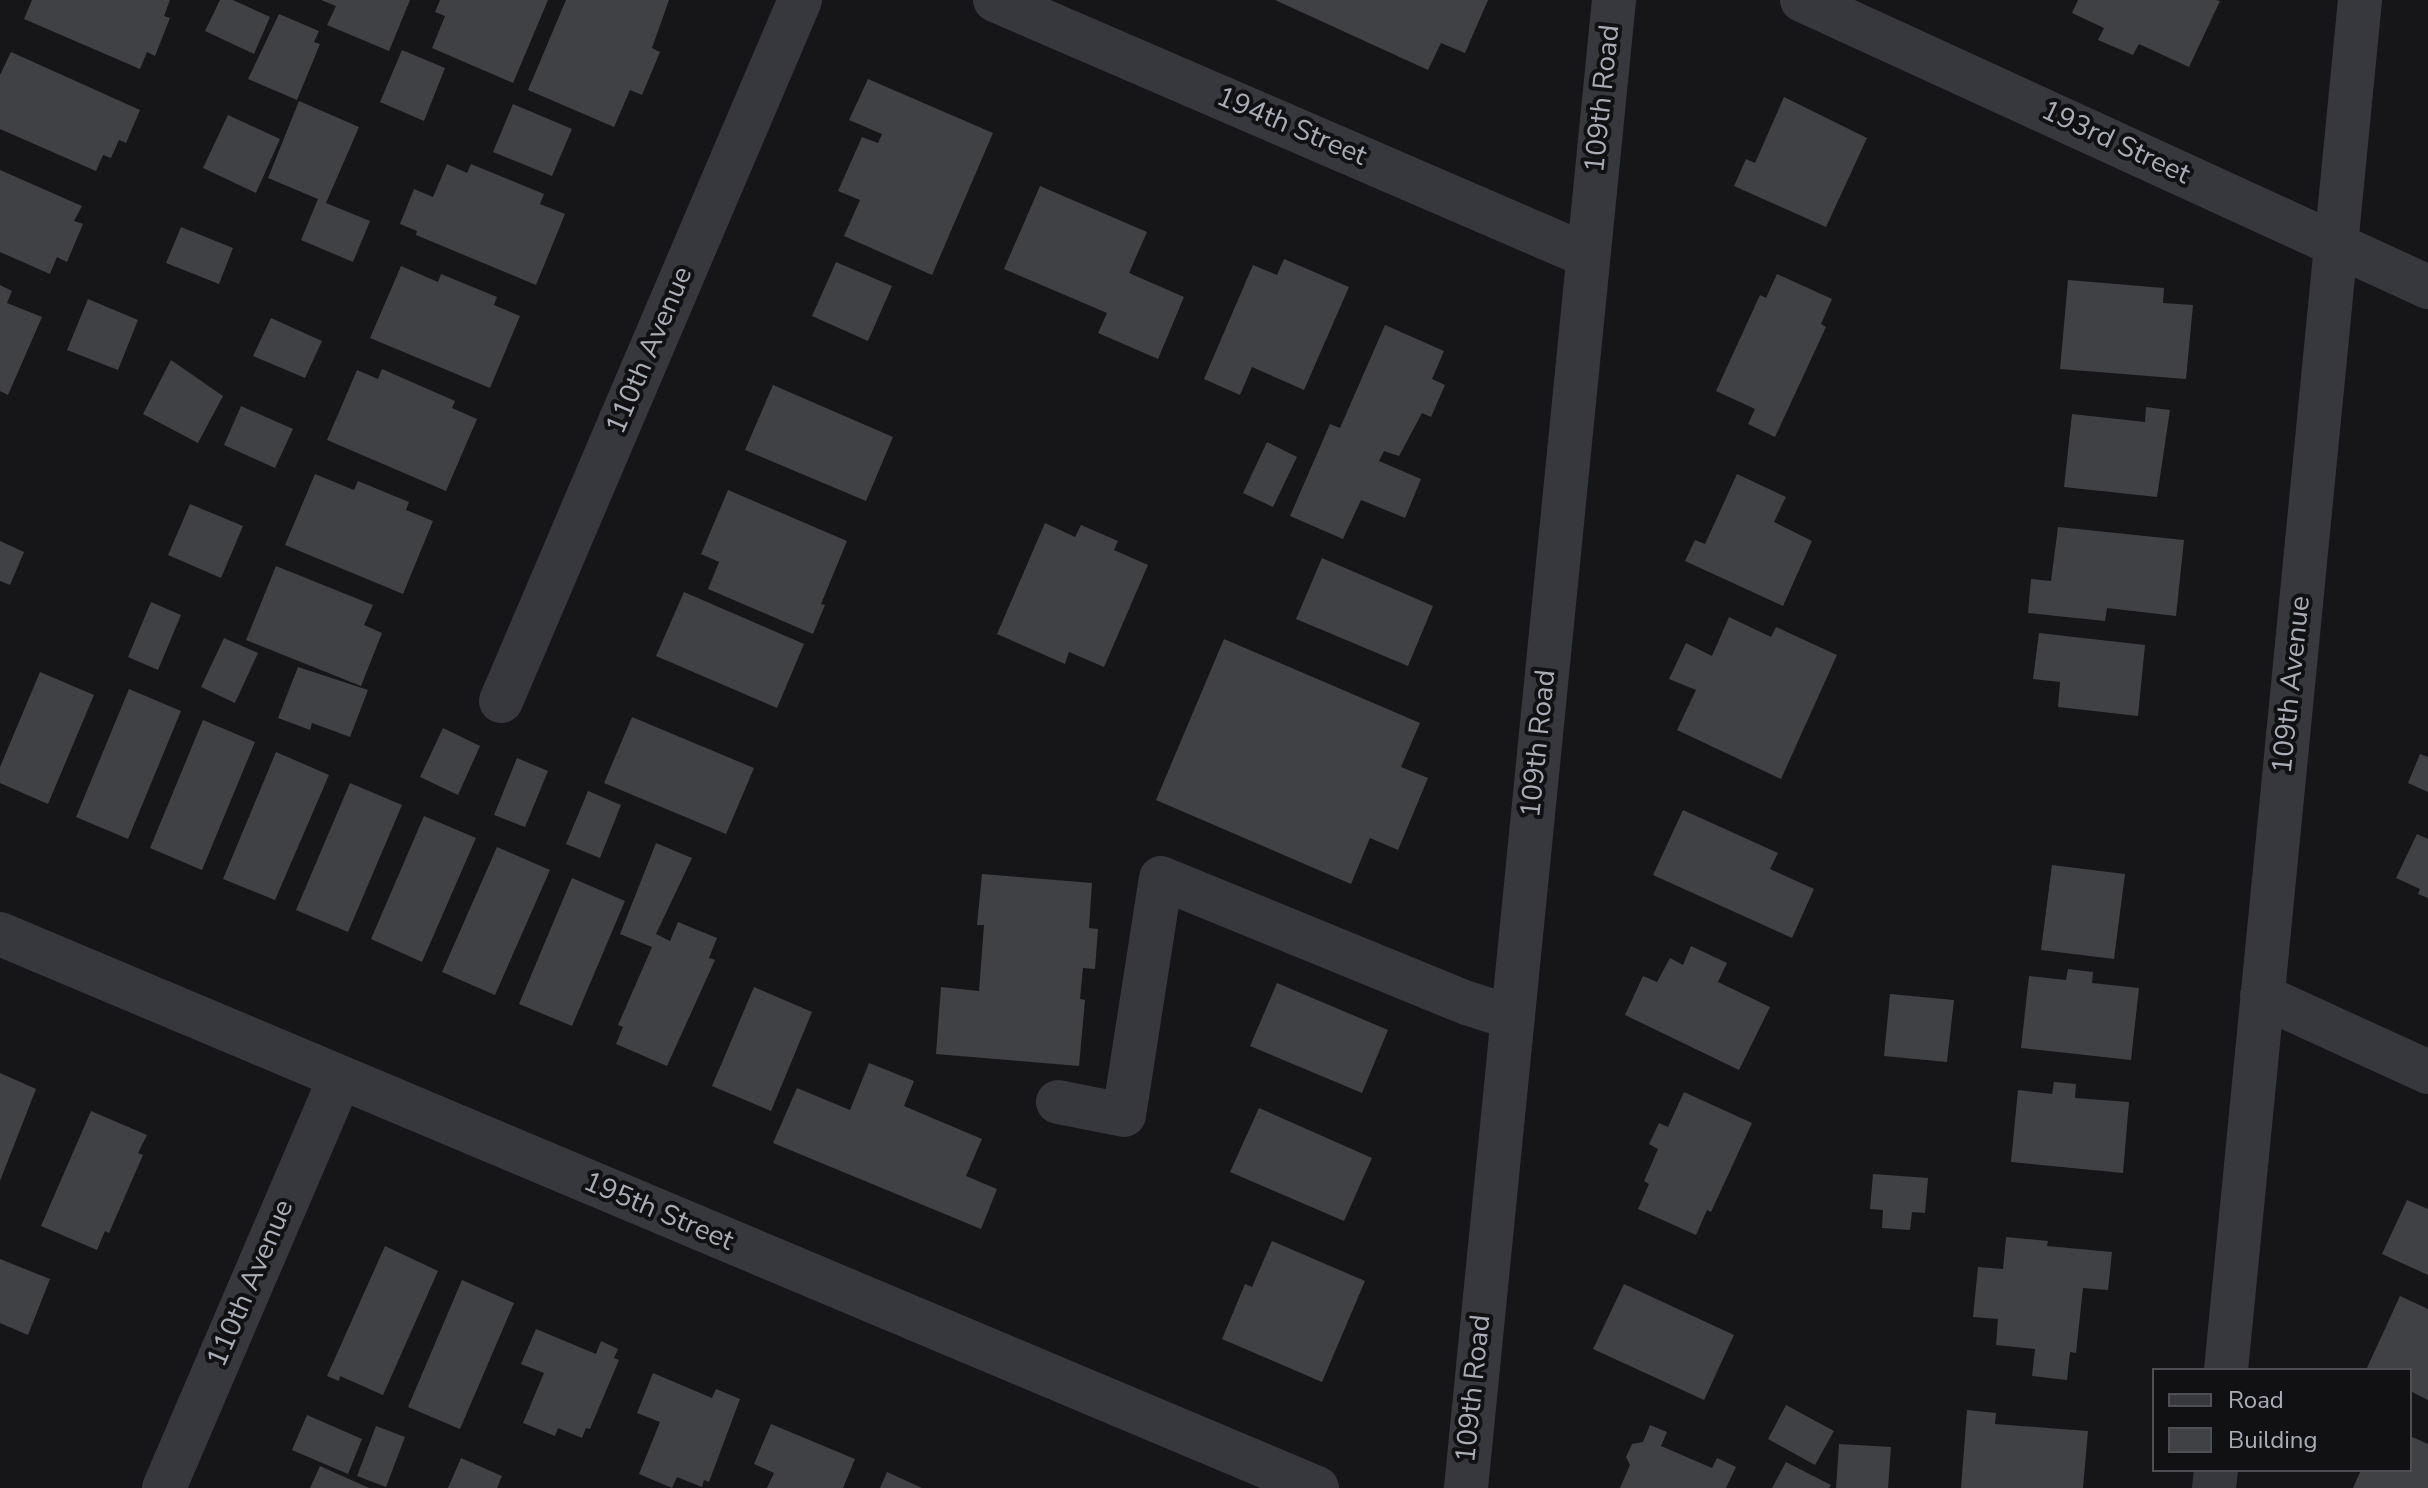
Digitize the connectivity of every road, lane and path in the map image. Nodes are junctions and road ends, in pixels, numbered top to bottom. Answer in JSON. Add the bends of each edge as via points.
{"nodes":[{"id":1,"x":800,"y":0,"type":"edge"},
{"id":2,"x":995,"y":0,"type":"edge"},
{"id":3,"x":1614,"y":0,"type":"edge"},
{"id":4,"x":1802,"y":0,"type":"edge"},
{"id":5,"x":2360,"y":0,"type":"edge"},
{"id":6,"x":2336,"y":245,"type":"junction"},
{"id":7,"x":1588,"y":256,"type":"junction"},
{"id":8,"x":2428,"y":287,"type":"edge"},
{"id":9,"x":501,"y":701,"type":"dead end"},
{"id":10,"x":0,"y":934,"type":"edge"},
{"id":11,"x":2262,"y":996,"type":"junction"},
{"id":12,"x":1513,"y":1018,"type":"junction"},
{"id":13,"x":2428,"y":1072,"type":"edge"},
{"id":14,"x":339,"y":1080,"type":"junction"},
{"id":15,"x":1058,"y":1102,"type":"dead end"},
{"id":16,"x":2226,"y":1368,"type":"edge"},
{"id":17,"x":164,"y":1488,"type":"edge"},
{"id":18,"x":1317,"y":1488,"type":"edge"},
{"id":19,"x":1466,"y":1488,"type":"edge"}],
"edges":[{"from":1,"to":9,"type":"street","name":"110th Avenue"},
{"from":2,"to":7,"type":"street","name":"194th Street"},
{"from":3,"to":7,"type":"street","name":"109th Road"},
{"from":4,"to":6,"type":"street","name":"193rd Street"},
{"from":5,"to":6,"type":"street","name":"109th Avenue"},
{"from":6,"to":8,"type":"street","name":"193rd Street"},
{"from":6,"to":11,"type":"street","name":"109th Avenue"},
{"from":7,"to":12,"type":"street","name":"109th Road"},
{"from":10,"to":14,"type":"street","name":"195th Street"},
{"from":11,"to":13,"type":"street"},
{"from":11,"to":16,"type":"street","name":"109th Avenue"},
{"from":12,"to":15,"type":"street","via":[[1161,878],[1124,1115]]},
{"from":12,"to":19,"type":"street","name":"109th Road"},
{"from":14,"to":17,"type":"street","name":"110th Avenue"},
{"from":14,"to":18,"type":"street","name":"195th Street"}]}
